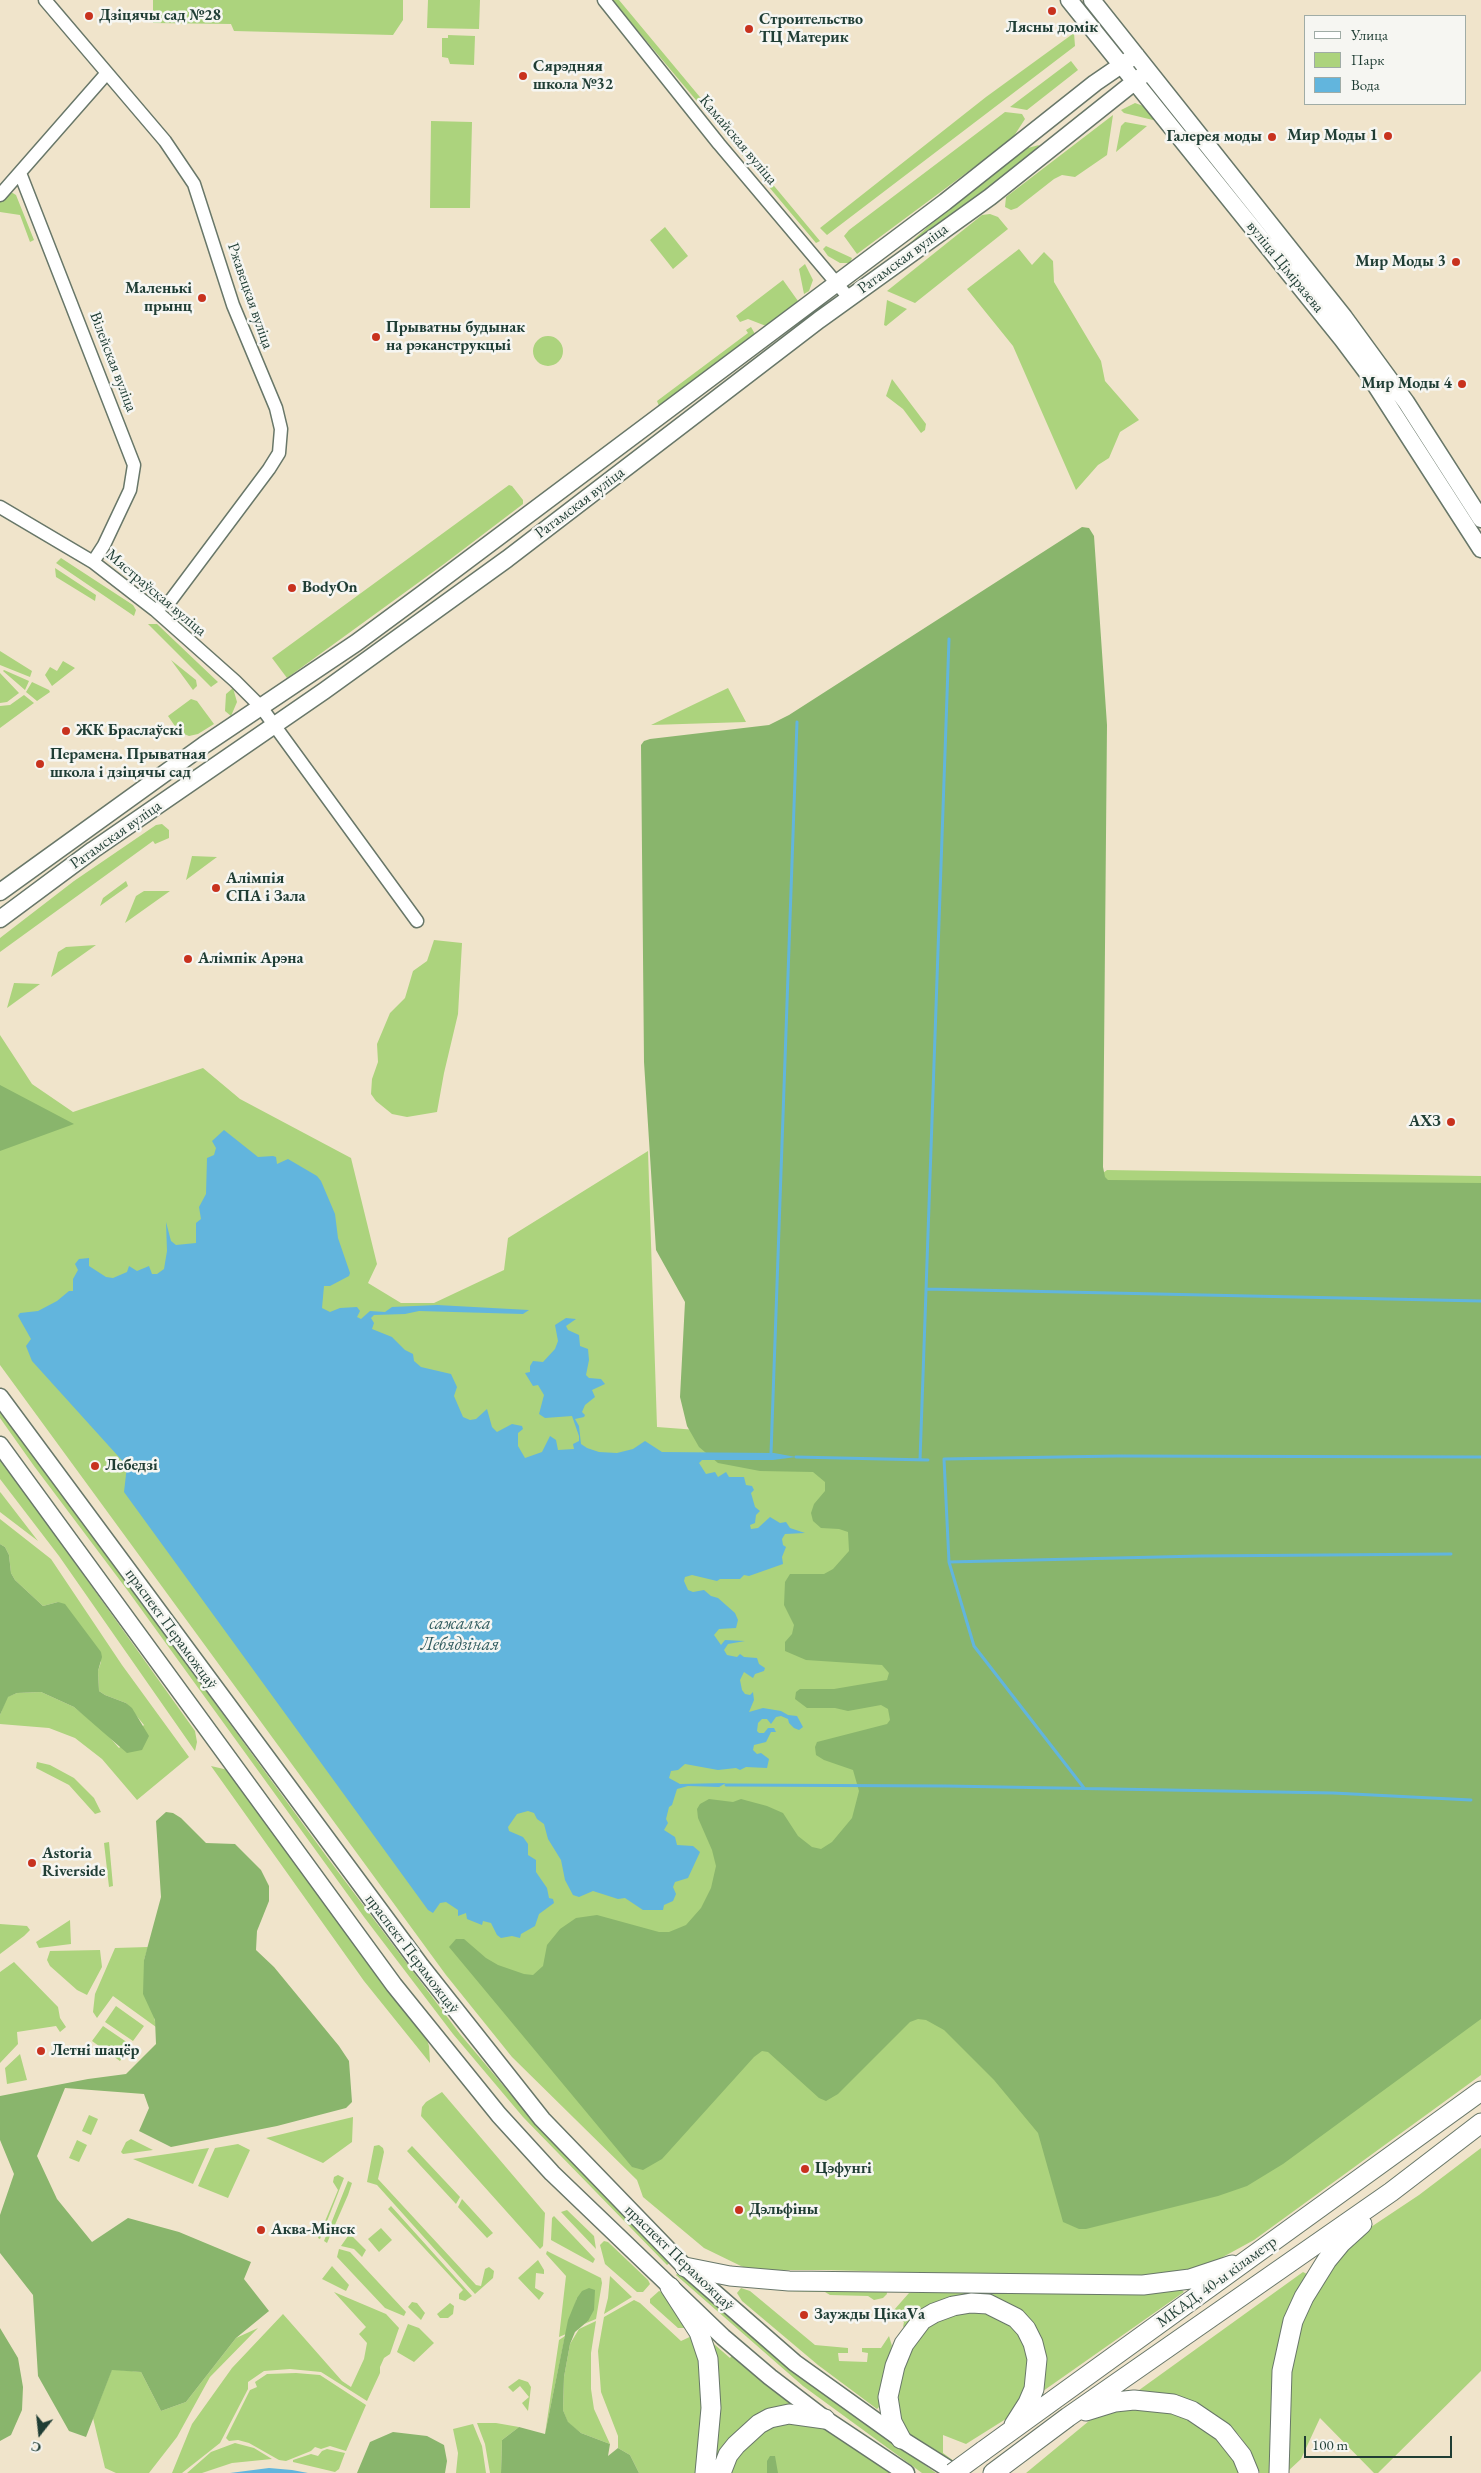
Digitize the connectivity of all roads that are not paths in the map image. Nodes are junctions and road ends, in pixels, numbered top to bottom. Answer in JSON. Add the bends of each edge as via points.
{"nodes":[{"id":1,"x":45,"y":0,"type":"edge"},
{"id":2,"x":604,"y":0,"type":"edge"},
{"id":3,"x":1069,"y":0,"type":"edge"},
{"id":4,"x":1092,"y":0,"type":"edge"},
{"id":5,"x":1136,"y":54,"type":"junction"},
{"id":6,"x":1121,"y":64,"type":"junction"},
{"id":7,"x":1148,"y":71,"type":"junction"},
{"id":8,"x":107,"y":73,"type":"junction"},
{"id":9,"x":1135,"y":81,"type":"junction"},
{"id":10,"x":20,"y":173,"type":"junction"},
{"id":11,"x":0,"y":195,"type":"edge"},
{"id":12,"x":836,"y":283,"type":"junction"},
{"id":13,"x":849,"y":298,"type":"junction"},
{"id":14,"x":0,"y":507,"type":"edge"},
{"id":15,"x":1481,"y":519,"type":"edge"},
{"id":16,"x":1481,"y":549,"type":"edge"},
{"id":17,"x":93,"y":562,"type":"junction"},
{"id":18,"x":155,"y":610,"type":"junction"},
{"id":19,"x":261,"y":707,"type":"junction"},
{"id":20,"x":274,"y":726,"type":"junction"},
{"id":21,"x":0,"y":892,"type":"edge"},
{"id":22,"x":0,"y":919,"type":"edge"},
{"id":23,"x":416,"y":921,"type":"dead end"},
{"id":24,"x":0,"y":1398,"type":"edge"},
{"id":25,"x":0,"y":1445,"type":"edge"},
{"id":26,"x":1481,"y":2091,"type":"edge"},
{"id":27,"x":1481,"y":2123,"type":"edge"},
{"id":28,"x":1391,"y":2192,"type":"junction"},
{"id":29,"x":1248,"y":2260,"type":"junction"},
{"id":30,"x":685,"y":2267,"type":"junction"},
{"id":31,"x":670,"y":2287,"type":"junction"},
{"id":32,"x":1068,"y":2417,"type":"junction"},
{"id":33,"x":826,"y":2419,"type":"junction"},
{"id":34,"x":1005,"y":2437,"type":"junction"},
{"id":35,"x":901,"y":2439,"type":"junction"},
{"id":36,"x":997,"y":2470,"type":"edge"},
{"id":37,"x":705,"y":2473,"type":"edge"},
{"id":38,"x":721,"y":2473,"type":"edge"},
{"id":39,"x":906,"y":2473,"type":"edge"},
{"id":40,"x":954,"y":2473,"type":"edge"},
{"id":41,"x":1249,"y":2473,"type":"edge"},
{"id":42,"x":1279,"y":2473,"type":"edge"}],
"edges":[{"from":1,"to":8,"type":"street","name":"Ржавецкая вуліца"},
{"from":2,"to":12,"type":"street","name":"Камайская вуліца"},
{"from":3,"to":6,"type":"main road","name":"вуліца Ціміразева"},
{"from":4,"to":5,"type":"main road","name":"вуліца Ціміразева"},
{"from":5,"to":6,"type":"main road","name":"Ратамская вуліца"},
{"from":5,"to":7,"type":"main road","name":"вуліца Ціміразева"},
{"from":6,"to":9,"type":"main road","name":"вуліца Ціміразева"},
{"from":6,"to":12,"type":"main road","name":"Ратамская вуліца"},
{"from":7,"to":9,"type":"main road","name":"Ратамская вуліца"},
{"from":7,"to":15,"type":"main road","name":"вуліца Ціміразева","via":[[1344,317],[1406,402]]},
{"from":8,"to":10,"type":"street"},
{"from":8,"to":18,"type":"street","name":"Ржавецкая вуліца","via":[[165,141],[194,184],[234,305],[276,408],[281,429],[279,454],[269,469],[171,600]]},
{"from":9,"to":13,"type":"main road","name":"Ратамская вуліца","via":[[990,197]]},
{"from":9,"to":16,"type":"main road","name":"вуліца Ціміразева","via":[[1342,339]]},
{"from":10,"to":11,"type":"street"},
{"from":10,"to":17,"type":"street","name":"Вілейская вуліца","via":[[134,465],[130,490]]},
{"from":12,"to":13,"type":"street","name":"Камайская вуліца"},
{"from":12,"to":19,"type":"main road","name":"Ратамская вуліца","via":[[414,600]]},
{"from":13,"to":20,"type":"main road","name":"Ратамская вуліца","via":[[507,560]]},
{"from":14,"to":17,"type":"street","name":"Мястраўская вуліца"},
{"from":17,"to":18,"type":"street","name":"Мястраўская вуліца"},
{"from":18,"to":19,"type":"street","name":"Мястраўская вуліца"},
{"from":19,"to":20,"type":"street","name":"Мястраўская вуліца"},
{"from":19,"to":21,"type":"main road","name":"Ратамская вуліца"},
{"from":20,"to":22,"type":"main road","name":"Ратамская вуліца"},
{"from":20,"to":23,"type":"street","name":"Мястраўская вуліца"},
{"from":24,"to":30,"type":"main road","name":"праспект Пераможцаў","via":[[475,2037],[542,2119]]},
{"from":25,"to":31,"type":"main road","name":"праспект Пераможцаў","via":[[394,1984],[493,2107],[552,2173]]},
{"from":26,"to":29,"type":"highway","name":"МКАД, 40-ы кіламетр"},
{"from":27,"to":28,"type":"highway","name":"МКАД, 40-ы кіламетр"},
{"from":28,"to":32,"type":"highway","name":"МКАД, 40-ы кіламетр"},
{"from":28,"to":42,"type":"highway","via":[[1372,2217],[1340,2243],[1298,2310],[1282,2371]]},
{"from":29,"to":30,"type":"highway","via":[[1190,2279],[1143,2285],[789,2282]]},
{"from":29,"to":34,"type":"highway","name":"МКАД, 40-ы кіламетр"},
{"from":30,"to":35,"type":"main road","name":"праспект Пераможцаў","via":[[795,2363]]},
{"from":31,"to":33,"type":"main road","name":"праспект Пераможцаў","via":[[763,2372]]},
{"from":31,"to":37,"type":"highway","via":[[700,2332],[708,2359],[711,2408]]},
{"from":32,"to":36,"type":"highway","name":"МКАД, 40-ы кіламетр"},
{"from":32,"to":41,"type":"highway","via":[[1115,2402],[1134,2400],[1173,2404],[1208,2419],[1223,2432],[1242,2456]]},
{"from":33,"to":38,"type":"highway","via":[[788,2414],[770,2418],[736,2446],[728,2455]]},
{"from":33,"to":39,"type":"main road","name":"праспект Пераможцаў"},
{"from":34,"to":35,"type":"highway","via":[[1034,2389],[1037,2358],[1026,2329],[1016,2318],[988,2304],[971,2303],[953,2306],[922,2320],[904,2344],[888,2397],[892,2422]]},
{"from":34,"to":40,"type":"highway","name":"МКАД, 40-ы кіламетр","bridge":true},
{"from":35,"to":40,"type":"main road"}]}
